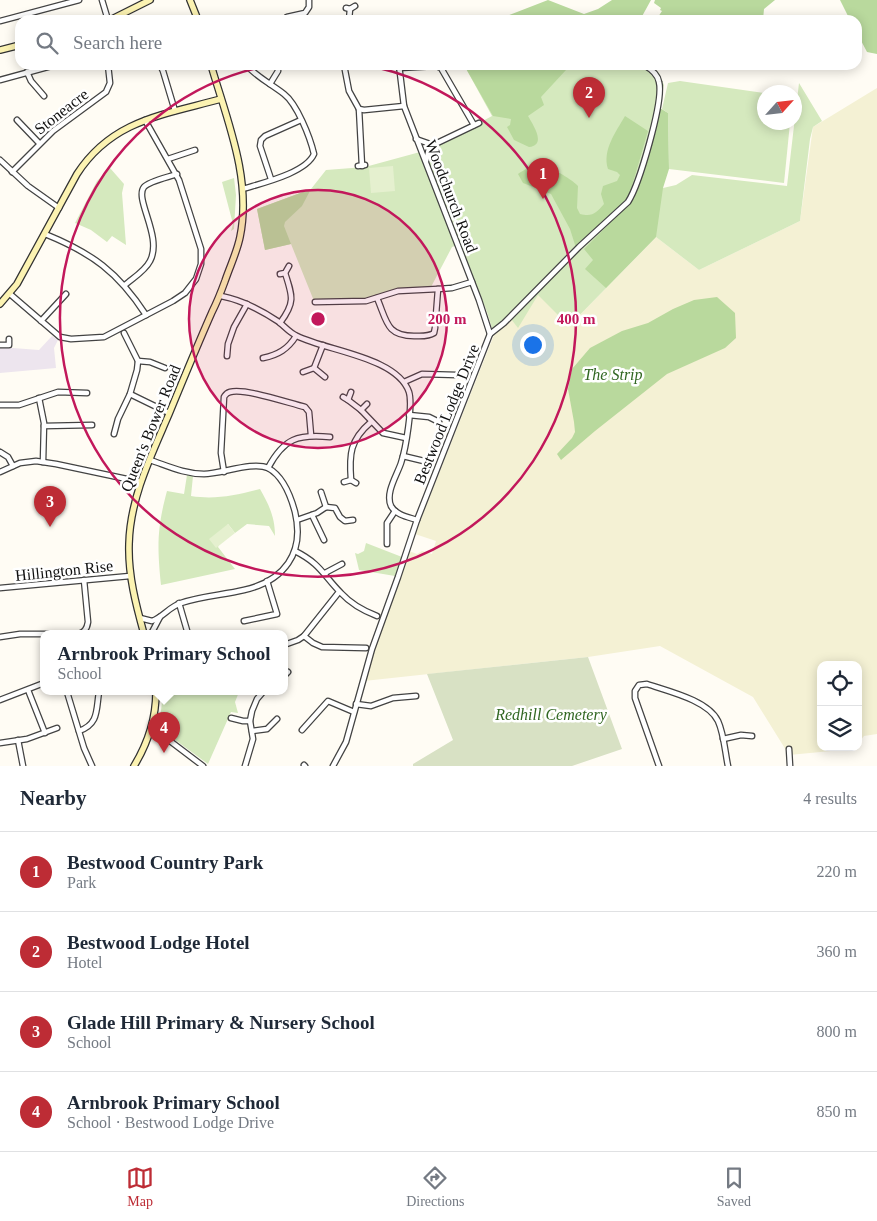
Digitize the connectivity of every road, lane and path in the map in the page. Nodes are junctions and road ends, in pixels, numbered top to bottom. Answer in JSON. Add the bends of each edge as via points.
{"nodes":[{"id":1,"x":76,"y":0,"type":"edge"},
{"id":2,"x":102,"y":0,"type":"edge"},
{"id":3,"x":150,"y":0,"type":"edge"},
{"id":4,"x":190,"y":0,"type":"edge"},
{"id":5,"x":195,"y":0,"type":"edge"},
{"id":6,"x":309,"y":0,"type":"edge"},
{"id":7,"x":355,"y":6,"type":"dead end"},
{"id":8,"x":194,"y":8,"type":"junction"},
{"id":9,"x":28,"y":15,"type":"edge"},
{"id":10,"x":107,"y":15,"type":"edge"},
{"id":11,"x":119,"y":15,"type":"edge"},
{"id":12,"x":196,"y":15,"type":"edge"},
{"id":13,"x":300,"y":15,"type":"edge"},
{"id":14,"x":349,"y":15,"type":"edge"},
{"id":15,"x":15,"y":19,"type":"edge"},
{"id":16,"x":0,"y":22,"type":"edge"},
{"id":17,"x":15,"y":46,"type":"edge"},
{"id":18,"x":0,"y":50,"type":"edge"},
{"id":19,"x":35,"y":70,"type":"edge"},
{"id":20,"x":109,"y":70,"type":"edge"},
{"id":21,"x":162,"y":70,"type":"edge"},
{"id":22,"x":213,"y":70,"type":"edge"},
{"id":23,"x":251,"y":70,"type":"edge"},
{"id":24,"x":278,"y":70,"type":"edge"},
{"id":25,"x":345,"y":70,"type":"edge"},
{"id":26,"x":399,"y":70,"type":"edge"},
{"id":27,"x":443,"y":70,"type":"edge"},
{"id":28,"x":651,"y":70,"type":"edge"},
{"id":29,"x":27,"y":72,"type":"junction"},
{"id":30,"x":0,"y":80,"type":"edge"},
{"id":31,"x":270,"y":84,"type":"junction"},
{"id":32,"x":41,"y":94,"type":"dead end"},
{"id":33,"x":221,"y":98,"type":"junction"},
{"id":34,"x":404,"y":106,"type":"junction"},
{"id":35,"x":359,"y":109,"type":"junction"},
{"id":36,"x":174,"y":111,"type":"junction"},
{"id":37,"x":17,"y":120,"type":"dead end"},
{"id":38,"x":145,"y":120,"type":"junction"},
{"id":39,"x":301,"y":120,"type":"junction"},
{"id":40,"x":416,"y":139,"type":"junction"},
{"id":41,"x":39,"y":144,"type":"junction"},
{"id":42,"x":433,"y":145,"type":"junction"},
{"id":43,"x":191,"y":149,"type":"dead end"},
{"id":44,"x":168,"y":159,"type":"junction"},
{"id":45,"x":0,"y":160,"type":"edge"},
{"id":46,"x":426,"y":162,"type":"junction"},
{"id":47,"x":362,"y":166,"type":"dead end"},
{"id":48,"x":12,"y":172,"type":"junction"},
{"id":49,"x":177,"y":174,"type":"junction"},
{"id":50,"x":271,"y":179,"type":"junction"},
{"id":51,"x":243,"y":189,"type":"junction"},
{"id":52,"x":59,"y":208,"type":"junction"},
{"id":53,"x":45,"y":234,"type":"junction"},
{"id":54,"x":290,"y":266,"type":"dead end"},
{"id":55,"x":472,"y":282,"type":"junction"},
{"id":56,"x":125,"y":285,"type":"junction"},
{"id":57,"x":438,"y":290,"type":"junction"},
{"id":58,"x":10,"y":294,"type":"junction"},
{"id":59,"x":221,"y":296,"type":"junction"},
{"id":60,"x":377,"y":298,"type":"junction"},
{"id":61,"x":67,"y":302,"type":"dead end"},
{"id":62,"x":315,"y":302,"type":"dead end"},
{"id":63,"x":0,"y":304,"type":"edge"},
{"id":64,"x":247,"y":304,"type":"junction"},
{"id":65,"x":146,"y":315,"type":"junction"},
{"id":66,"x":41,"y":321,"type":"junction"},
{"id":67,"x":280,"y":323,"type":"junction"},
{"id":68,"x":124,"y":333,"type":"dead end"},
{"id":69,"x":490,"y":334,"type":"junction"},
{"id":70,"x":296,"y":336,"type":"junction"},
{"id":71,"x":9,"y":340,"type":"dead end"},
{"id":72,"x":0,"y":345,"type":"edge"},
{"id":73,"x":324,"y":345,"type":"junction"},
{"id":74,"x":152,"y":356,"type":"dead end"},
{"id":75,"x":227,"y":356,"type":"dead end"},
{"id":76,"x":263,"y":358,"type":"dead end"},
{"id":77,"x":138,"y":362,"type":"junction"},
{"id":78,"x":150,"y":362,"type":"junction"},
{"id":79,"x":165,"y":368,"type":"dead end"},
{"id":80,"x":314,"y":368,"type":"junction"},
{"id":81,"x":303,"y":372,"type":"dead end"},
{"id":82,"x":457,"y":375,"type":"dead end"},
{"id":83,"x":325,"y":377,"type":"dead end"},
{"id":84,"x":404,"y":382,"type":"junction"},
{"id":85,"x":351,"y":392,"type":"dead end"},
{"id":86,"x":130,"y":394,"type":"junction"},
{"id":87,"x":83,"y":395,"type":"dead end"},
{"id":88,"x":343,"y":397,"type":"dead end"},
{"id":89,"x":39,"y":398,"type":"junction"},
{"id":90,"x":348,"y":400,"type":"junction"},
{"id":91,"x":367,"y":404,"type":"dead end"},
{"id":92,"x":0,"y":405,"type":"edge"},
{"id":93,"x":361,"y":410,"type":"junction"},
{"id":94,"x":169,"y":413,"type":"junction"},
{"id":95,"x":409,"y":414,"type":"junction"},
{"id":96,"x":371,"y":422,"type":"junction"},
{"id":97,"x":440,"y":422,"type":"dead end"},
{"id":98,"x":92,"y":425,"type":"dead end"},
{"id":99,"x":44,"y":426,"type":"junction"},
{"id":100,"x":114,"y":434,"type":"dead end"},
{"id":101,"x":310,"y":435,"type":"junction"},
{"id":102,"x":330,"y":437,"type":"dead end"},
{"id":103,"x":406,"y":438,"type":"junction"},
{"id":104,"x":0,"y":452,"type":"edge"},
{"id":105,"x":423,"y":455,"type":"dead end"},
{"id":106,"x":403,"y":456,"type":"junction"},
{"id":107,"x":150,"y":460,"type":"junction"},
{"id":108,"x":421,"y":461,"type":"junction"},
{"id":109,"x":43,"y":462,"type":"junction"},
{"id":110,"x":428,"y":462,"type":"dead end"},
{"id":111,"x":13,"y":466,"type":"junction"},
{"id":112,"x":268,"y":468,"type":"junction"},
{"id":113,"x":0,"y":472,"type":"edge"},
{"id":114,"x":224,"y":472,"type":"junction"},
{"id":115,"x":351,"y":480,"type":"junction"},
{"id":116,"x":141,"y":482,"type":"junction"},
{"id":117,"x":344,"y":482,"type":"dead end"},
{"id":118,"x":356,"y":483,"type":"dead end"},
{"id":119,"x":321,"y":492,"type":"dead end"},
{"id":120,"x":326,"y":507,"type":"junction"},
{"id":121,"x":395,"y":511,"type":"junction"},
{"id":122,"x":312,"y":515,"type":"junction"},
{"id":123,"x":297,"y":520,"type":"junction"},
{"id":124,"x":417,"y":520,"type":"junction"},
{"id":125,"x":350,"y":528,"type":"dead end"},
{"id":126,"x":324,"y":536,"type":"dead end"},
{"id":127,"x":387,"y":544,"type":"dead end"},
{"id":128,"x":295,"y":551,"type":"junction"},
{"id":129,"x":341,"y":567,"type":"dead end"},
{"id":130,"x":325,"y":574,"type":"junction"},
{"id":131,"x":130,"y":576,"type":"junction"},
{"id":132,"x":84,"y":580,"type":"junction"},
{"id":133,"x":267,"y":581,"type":"junction"},
{"id":134,"x":0,"y":588,"type":"edge"},
{"id":135,"x":339,"y":592,"type":"junction"},
{"id":136,"x":179,"y":603,"type":"junction"},
{"id":137,"x":161,"y":616,"type":"junction"},
{"id":138,"x":377,"y":616,"type":"dead end"},
{"id":139,"x":140,"y":618,"type":"junction"},
{"id":140,"x":244,"y":621,"type":"dead end"},
{"id":141,"x":84,"y":630,"type":"edge"},
{"id":142,"x":143,"y":630,"type":"edge"},
{"id":143,"x":153,"y":630,"type":"edge"},
{"id":144,"x":187,"y":630,"type":"edge"},
{"id":145,"x":40,"y":634,"type":"edge"},
{"id":146,"x":304,"y":636,"type":"junction"},
{"id":147,"x":0,"y":637,"type":"edge"},
{"id":148,"x":288,"y":644,"type":"edge"},
{"id":149,"x":366,"y":648,"type":"dead end"},
{"id":150,"x":40,"y":685,"type":"edge"},
{"id":151,"x":28,"y":690,"type":"junction"},
{"id":152,"x":68,"y":695,"type":"edge"},
{"id":153,"x":98,"y":695,"type":"edge"},
{"id":154,"x":156,"y":695,"type":"edge"},
{"id":155,"x":262,"y":695,"type":"edge"},
{"id":156,"x":412,"y":695,"type":"dead end"},
{"id":157,"x":0,"y":700,"type":"edge"},
{"id":158,"x":356,"y":704,"type":"junction"},
{"id":159,"x":354,"y":712,"type":"junction"},
{"id":160,"x":231,"y":718,"type":"dead end"},
{"id":161,"x":277,"y":719,"type":"dead end"},
{"id":162,"x":250,"y":721,"type":"junction"},
{"id":163,"x":57,"y":728,"type":"dead end"},
{"id":164,"x":302,"y":730,"type":"dead end"},
{"id":165,"x":79,"y":731,"type":"junction"},
{"id":166,"x":252,"y":731,"type":"junction"},
{"id":167,"x":45,"y":733,"type":"junction"},
{"id":168,"x":150,"y":733,"type":"junction"},
{"id":169,"x":752,"y":736,"type":"dead end"},
{"id":170,"x":722,"y":739,"type":"junction"},
{"id":171,"x":18,"y":740,"type":"junction"},
{"id":172,"x":0,"y":743,"type":"edge"},
{"id":173,"x":789,"y":749,"type":"dead end"},
{"id":174,"x":23,"y":766,"type":"edge"},
{"id":175,"x":92,"y":766,"type":"edge"},
{"id":176,"x":134,"y":766,"type":"edge"},
{"id":177,"x":203,"y":766,"type":"edge"},
{"id":178,"x":245,"y":766,"type":"edge"},
{"id":179,"x":333,"y":766,"type":"edge"},
{"id":180,"x":659,"y":766,"type":"edge"},
{"id":181,"x":728,"y":766,"type":"edge"},
{"id":182,"x":790,"y":766,"type":"edge"}],
"edges":[{"from":1,"to":9,"type":"street"},
{"from":2,"to":10,"type":"street"},
{"from":3,"to":11,"type":"street"},
{"from":4,"to":8,"type":"street"},
{"from":5,"to":8,"type":"street"},
{"from":6,"to":13,"type":"street","via":[[309,8]]},
{"from":7,"to":14,"type":"street","via":[[348,8]]},
{"from":8,"to":12,"type":"street"},
{"from":15,"to":16,"type":"street"},
{"from":17,"to":18,"type":"street"},
{"from":19,"to":29,"type":"street"},
{"from":20,"to":41,"type":"street","name":"Stoneacre","via":[[110,83],[106,92]]},
{"from":21,"to":36,"type":"street"},
{"from":22,"to":33,"type":"street","name":"Queen's Bower Road"},
{"from":23,"to":31,"type":"street"},
{"from":24,"to":31,"type":"street"},
{"from":25,"to":35,"type":"street","via":[[349,91]]},
{"from":26,"to":34,"type":"street","name":"Woodchurch Road"},
{"from":27,"to":42,"type":"street","via":[[477,124]]},
{"from":28,"to":69,"type":"street","name":"Bestwood Lodge Drive","via":[[658,79],[660,95],[628,202]]},
{"from":29,"to":30,"type":"street"},
{"from":29,"to":32,"type":"street"},
{"from":31,"to":39,"type":"street","via":[[288,98]]},
{"from":33,"to":36,"type":"street"},
{"from":33,"to":51,"type":"street","name":"Queen's Bower Road"},
{"from":34,"to":35,"type":"street"},
{"from":34,"to":40,"type":"street","name":"Woodchurch Road"},
{"from":35,"to":47,"type":"street"},
{"from":36,"to":38,"type":"street"},
{"from":37,"to":41,"type":"street"},
{"from":38,"to":44,"type":"street"},
{"from":38,"to":52,"type":"street","via":[[113,135],[94,152]]},
{"from":39,"to":50,"type":"street","via":[[261,140]]},
{"from":39,"to":50,"type":"street","via":[[313,156],[297,170]]},
{"from":40,"to":42,"type":"street"},
{"from":40,"to":46,"type":"street","name":"Woodchurch Road"},
{"from":41,"to":48,"type":"street","name":"Stoneacre"},
{"from":42,"to":46,"type":"street"},
{"from":43,"to":44,"type":"street"},
{"from":44,"to":49,"type":"street"},
{"from":45,"to":48,"type":"street"},
{"from":46,"to":55,"type":"street","name":"Woodchurch Road"},
{"from":48,"to":52,"type":"street"},
{"from":49,"to":56,"type":"street","via":[[147,184],[142,190],[154,250],[148,265]]},
{"from":49,"to":65,"type":"street","via":[[201,249],[201,264],[196,279],[185,293]]},
{"from":50,"to":51,"type":"street"},
{"from":51,"to":59,"type":"street","name":"Queen's Bower Road","via":[[240,237]]},
{"from":52,"to":53,"type":"street"},
{"from":53,"to":56,"type":"street","via":[[89,255]]},
{"from":53,"to":58,"type":"street"},
{"from":54,"to":67,"type":"street","via":[[282,274],[291,304]]},
{"from":55,"to":57,"type":"street"},
{"from":55,"to":69,"type":"street","name":"Woodchurch Road"},
{"from":56,"to":65,"type":"street"},
{"from":57,"to":60,"type":"street","via":[[398,291]]},
{"from":57,"to":60,"type":"street","via":[[434,333],[425,336],[394,333]]},
{"from":58,"to":63,"type":"street"},
{"from":58,"to":66,"type":"street"},
{"from":59,"to":64,"type":"street"},
{"from":59,"to":94,"type":"street","name":"Queen's Bower Road"},
{"from":60,"to":62,"type":"street"},
{"from":61,"to":66,"type":"street","via":[[64,296]]},
{"from":64,"to":67,"type":"street"},
{"from":64,"to":75,"type":"street","via":[[234,326],[228,344],[231,350]]},
{"from":65,"to":66,"type":"street","via":[[98,338],[64,339]]},
{"from":67,"to":70,"type":"street"},
{"from":68,"to":77,"type":"street"},
{"from":69,"to":124,"type":"street","name":"Bestwood Lodge Drive"},
{"from":70,"to":73,"type":"street"},
{"from":70,"to":76,"type":"street","via":[[276,358]]},
{"from":71,"to":72,"type":"street","via":[[10,345]]},
{"from":73,"to":80,"type":"street"},
{"from":73,"to":84,"type":"street","via":[[384,366]]},
{"from":74,"to":78,"type":"street"},
{"from":77,"to":78,"type":"street"},
{"from":77,"to":86,"type":"street"},
{"from":78,"to":79,"type":"street"},
{"from":80,"to":81,"type":"street"},
{"from":80,"to":83,"type":"street"},
{"from":82,"to":84,"type":"street","via":[[445,372],[422,374]]},
{"from":84,"to":95,"type":"street","via":[[409,392]]},
{"from":85,"to":90,"type":"street"},
{"from":86,"to":94,"type":"street"},
{"from":86,"to":100,"type":"street"},
{"from":87,"to":89,"type":"street","via":[[58,392]]},
{"from":88,"to":90,"type":"street"},
{"from":89,"to":92,"type":"street","via":[[19,405]]},
{"from":89,"to":99,"type":"street"},
{"from":90,"to":93,"type":"street"},
{"from":91,"to":93,"type":"street"},
{"from":93,"to":96,"type":"street"},
{"from":94,"to":107,"type":"street","name":"Queen's Bower Road"},
{"from":95,"to":97,"type":"street"},
{"from":95,"to":103,"type":"street"},
{"from":96,"to":103,"type":"street","via":[[384,433]]},
{"from":96,"to":115,"type":"street","via":[[353,438],[349,457]]},
{"from":98,"to":99,"type":"street"},
{"from":99,"to":109,"type":"street"},
{"from":101,"to":102,"type":"street"},
{"from":101,"to":112,"type":"street","via":[[283,447]]},
{"from":101,"to":114,"type":"street","via":[[309,412],[305,407],[255,394],[227,393],[224,397],[221,453]]},
{"from":103,"to":106,"type":"street"},
{"from":104,"to":111,"type":"street"},
{"from":105,"to":108,"type":"street"},
{"from":106,"to":108,"type":"street"},
{"from":106,"to":121,"type":"street","via":[[389,496]]},
{"from":107,"to":114,"type":"street","via":[[182,472]]},
{"from":107,"to":116,"type":"street","name":"Queen's Bower Road"},
{"from":108,"to":110,"type":"street"},
{"from":109,"to":111,"type":"street","via":[[27,461]]},
{"from":109,"to":116,"type":"street"},
{"from":111,"to":113,"type":"street"},
{"from":112,"to":114,"type":"street","via":[[256,466]]},
{"from":112,"to":123,"type":"street","via":[[284,486]]},
{"from":115,"to":117,"type":"street"},
{"from":115,"to":118,"type":"street"},
{"from":116,"to":131,"type":"street","name":"Queen's Bower Road","via":[[130,531]]},
{"from":119,"to":120,"type":"street"},
{"from":120,"to":122,"type":"street"},
{"from":120,"to":125,"type":"street","via":[[335,508],[342,520],[350,521]]},
{"from":121,"to":124,"type":"street"},
{"from":121,"to":127,"type":"street","via":[[387,523],[390,535]]},
{"from":122,"to":123,"type":"street"},
{"from":122,"to":126,"type":"street"},
{"from":123,"to":128,"type":"street"},
{"from":124,"to":158,"type":"street","name":"Bestwood Lodge Drive"},
{"from":128,"to":130,"type":"street","via":[[313,561]]},
{"from":128,"to":133,"type":"street","via":[[284,569]]},
{"from":129,"to":130,"type":"street"},
{"from":130,"to":135,"type":"street"},
{"from":131,"to":132,"type":"street","name":"Hillington Rise"},
{"from":131,"to":139,"type":"street","name":"Queen's Bower Road"},
{"from":132,"to":134,"type":"street","name":"Hillington Rise"},
{"from":132,"to":141,"type":"street","via":[[88,622]]},
{"from":133,"to":136,"type":"street","via":[[243,591]]},
{"from":133,"to":140,"type":"street","via":[[277,614]]},
{"from":135,"to":138,"type":"street","via":[[360,609]]},
{"from":135,"to":146,"type":"street"},
{"from":136,"to":137,"type":"street"},
{"from":136,"to":144,"type":"street"},
{"from":137,"to":139,"type":"street","via":[[152,621]]},
{"from":137,"to":143,"type":"street"},
{"from":139,"to":142,"type":"street","name":"Queen's Bower Road"},
{"from":145,"to":147,"type":"street"},
{"from":146,"to":148,"type":"street"},
{"from":146,"to":149,"type":"street","via":[[322,647]]},
{"from":150,"to":151,"type":"street"},
{"from":151,"to":157,"type":"street"},
{"from":151,"to":167,"type":"street"},
{"from":152,"to":165,"type":"street"},
{"from":153,"to":165,"type":"street","via":[[92,725]]},
{"from":154,"to":168,"type":"street"},
{"from":155,"to":162,"type":"street","via":[[254,705]]},
{"from":156,"to":158,"type":"street","via":[[370,706]]},
{"from":158,"to":159,"type":"street","name":"Bestwood Lodge Drive"},
{"from":159,"to":164,"type":"street","via":[[328,701]]},
{"from":159,"to":179,"type":"street","name":"Bestwood Lodge Drive","via":[[346,742]]},
{"from":160,"to":162,"type":"street"},
{"from":161,"to":166,"type":"street","via":[[267,729]]},
{"from":162,"to":166,"type":"street"},
{"from":163,"to":167,"type":"street"},
{"from":165,"to":175,"type":"street"},
{"from":166,"to":178,"type":"street","via":[[251,750]]},
{"from":167,"to":171,"type":"street"},
{"from":168,"to":176,"type":"street"},
{"from":168,"to":177,"type":"street","via":[[170,741]]},
{"from":169,"to":170,"type":"street"},
{"from":170,"to":180,"type":"street","via":[[718,721],[704,706],[647,684],[640,686],[634,695]]},
{"from":170,"to":181,"type":"street"},
{"from":171,"to":172,"type":"street"},
{"from":171,"to":174,"type":"street"},
{"from":173,"to":182,"type":"street"}]}
